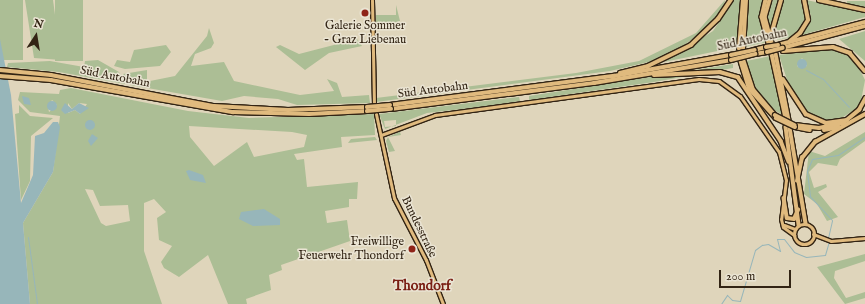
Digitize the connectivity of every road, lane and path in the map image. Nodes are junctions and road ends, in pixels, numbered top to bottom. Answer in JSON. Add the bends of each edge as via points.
{"nodes":[{"id":1,"x":372,"y":0,"type":"edge"},
{"id":2,"x":731,"y":0,"type":"edge"},
{"id":3,"x":743,"y":0,"type":"edge"},
{"id":4,"x":746,"y":0,"type":"edge"},
{"id":5,"x":766,"y":0,"type":"edge"},
{"id":6,"x":770,"y":0,"type":"edge"},
{"id":7,"x":781,"y":0,"type":"edge"},
{"id":8,"x":804,"y":0,"type":"edge"},
{"id":9,"x":818,"y":0,"type":"edge"},
{"id":10,"x":822,"y":0,"type":"edge"},
{"id":11,"x":827,"y":3,"type":"junction"},
{"id":12,"x":865,"y":10,"type":"edge"},
{"id":13,"x":865,"y":22,"type":"edge"},
{"id":14,"x":865,"y":26,"type":"edge"},
{"id":15,"x":771,"y":42,"type":"junction"},
{"id":16,"x":785,"y":43,"type":"junction"},
{"id":17,"x":782,"y":49,"type":"junction"},
{"id":18,"x":767,"y":50,"type":"junction"},
{"id":19,"x":774,"y":53,"type":"junction"},
{"id":20,"x":731,"y":58,"type":"junction"},
{"id":21,"x":0,"y":70,"type":"edge"},
{"id":22,"x":865,"y":71,"type":"edge"},
{"id":23,"x":645,"y":75,"type":"junction"},
{"id":24,"x":0,"y":76,"type":"edge"},
{"id":25,"x":614,"y":76,"type":"junction"},
{"id":26,"x":783,"y":79,"type":"junction"},
{"id":27,"x":749,"y":88,"type":"junction"},
{"id":28,"x":124,"y":91,"type":"junction"},
{"id":29,"x":751,"y":95,"type":"junction"},
{"id":30,"x":865,"y":99,"type":"edge"},
{"id":31,"x":374,"y":103,"type":"dead end"},
{"id":32,"x":390,"y":107,"type":"junction"},
{"id":33,"x":367,"y":109,"type":"junction"},
{"id":34,"x":376,"y":114,"type":"dead end"},
{"id":35,"x":865,"y":114,"type":"edge"},
{"id":36,"x":775,"y":117,"type":"junction"},
{"id":37,"x":847,"y":120,"type":"junction"},
{"id":38,"x":846,"y":125,"type":"junction"},
{"id":39,"x":795,"y":126,"type":"junction"},
{"id":40,"x":381,"y":135,"type":"junction"},
{"id":41,"x":789,"y":162,"type":"junction"},
{"id":42,"x":797,"y":181,"type":"junction"},
{"id":43,"x":784,"y":198,"type":"junction"},
{"id":44,"x":798,"y":207,"type":"junction"},
{"id":45,"x":782,"y":223,"type":"junction"},
{"id":46,"x":806,"y":224,"type":"junction"},
{"id":47,"x":799,"y":225,"type":"junction"},
{"id":48,"x":795,"y":229,"type":"junction"},
{"id":49,"x":813,"y":234,"type":"junction"},
{"id":50,"x":794,"y":235,"type":"junction"},
{"id":51,"x":865,"y":238,"type":"edge"},
{"id":52,"x":812,"y":239,"type":"junction"},
{"id":53,"x":823,"y":239,"type":"junction"},
{"id":54,"x":443,"y":304,"type":"edge"}],
"edges":[{"from":1,"to":31,"type":"main road"},
{"from":2,"to":25,"type":"highway","via":[[718,19],[691,45]]},
{"from":3,"to":4,"type":"highway","via":[[741,49]]},
{"from":5,"to":15,"type":"highway","via":[[762,17]]},
{"from":6,"to":15,"type":"highway","via":[[765,17]]},
{"from":7,"to":15,"type":"highway"},
{"from":8,"to":16,"type":"highway","via":[[809,12],[807,23],[798,36]]},
{"from":9,"to":11,"type":"highway"},
{"from":10,"to":11,"type":"highway"},
{"from":11,"to":12,"type":"highway"},
{"from":13,"to":16,"type":"highway","name":"Süd Autobahn"},
{"from":14,"to":17,"type":"highway","name":"Süd Autobahn"},
{"from":16,"to":18,"type":"highway","name":"Süd Autobahn","bridge":true},
{"from":17,"to":19,"type":"highway","bridge":true},
{"from":17,"to":22,"type":"highway","via":[[833,47],[850,53]]},
{"from":18,"to":19,"type":"highway","name":"Süd Autobahn","bridge":true},
{"from":18,"to":20,"type":"highway","name":"Süd Autobahn","bridge":true},
{"from":19,"to":26,"type":"highway"},
{"from":19,"to":26,"type":"highway","via":[[787,119]]},
{"from":20,"to":23,"type":"highway","name":"Süd Autobahn"},
{"from":20,"to":25,"type":"highway","name":"Süd Autobahn"},
{"from":21,"to":28,"type":"highway","name":"Süd Autobahn"},
{"from":23,"to":29,"type":"highway","via":[[726,73],[738,78]]},
{"from":23,"to":32,"type":"highway","name":"Süd Autobahn"},
{"from":24,"to":28,"type":"highway","name":"Süd Autobahn"},
{"from":25,"to":32,"type":"highway","name":"Süd Autobahn"},
{"from":26,"to":37,"type":"highway","via":[[806,114],[826,123]]},
{"from":27,"to":29,"type":"highway"},
{"from":27,"to":36,"type":"highway"},
{"from":27,"to":36,"type":"highway","via":[[742,61],[753,89]]},
{"from":28,"to":33,"type":"highway","name":"Süd Autobahn","via":[[256,109]]},
{"from":28,"to":33,"type":"highway","name":"Süd Autobahn","via":[[134,96],[255,113]]},
{"from":29,"to":41,"type":"highway","via":[[780,141]]},
{"from":30,"to":37,"type":"highway"},
{"from":32,"to":33,"type":"highway","name":"Süd Autobahn","bridge":true},
{"from":34,"to":40,"type":"main road","name":"Bundesstraße"},
{"from":35,"to":38,"type":"highway"},
{"from":36,"to":39,"type":"highway","bridge":true},
{"from":37,"to":39,"type":"highway","via":[[819,128]]},
{"from":38,"to":39,"type":"highway","via":[[823,130]]},
{"from":38,"to":42,"type":"highway","via":[[807,149],[800,163]]},
{"from":40,"to":43,"type":"main road","via":[[435,115],[713,79],[735,91],[776,146],[785,173]]},
{"from":40,"to":54,"type":"main road","name":"Bundesstraße","via":[[397,208],[426,260]]},
{"from":41,"to":42,"type":"highway","via":[[788,128]]},
{"from":41,"to":44,"type":"highway"},
{"from":42,"to":46,"type":"highway"},
{"from":43,"to":44,"type":"highway","via":[[788,219],[796,217]]},
{"from":43,"to":45,"type":"main road"},
{"from":44,"to":47,"type":"highway"},
{"from":45,"to":48,"type":"main road"},
{"from":45,"to":50,"type":"main road"},
{"from":46,"to":47,"type":"main road"},
{"from":46,"to":49,"type":"main road"},
{"from":47,"to":48,"type":"main road"},
{"from":48,"to":50,"type":"main road"},
{"from":49,"to":52,"type":"main road"},
{"from":49,"to":53,"type":"main road"},
{"from":50,"to":52,"type":"main road","via":[[801,243]]},
{"from":51,"to":53,"type":"main road"},
{"from":52,"to":53,"type":"main road"}]}
